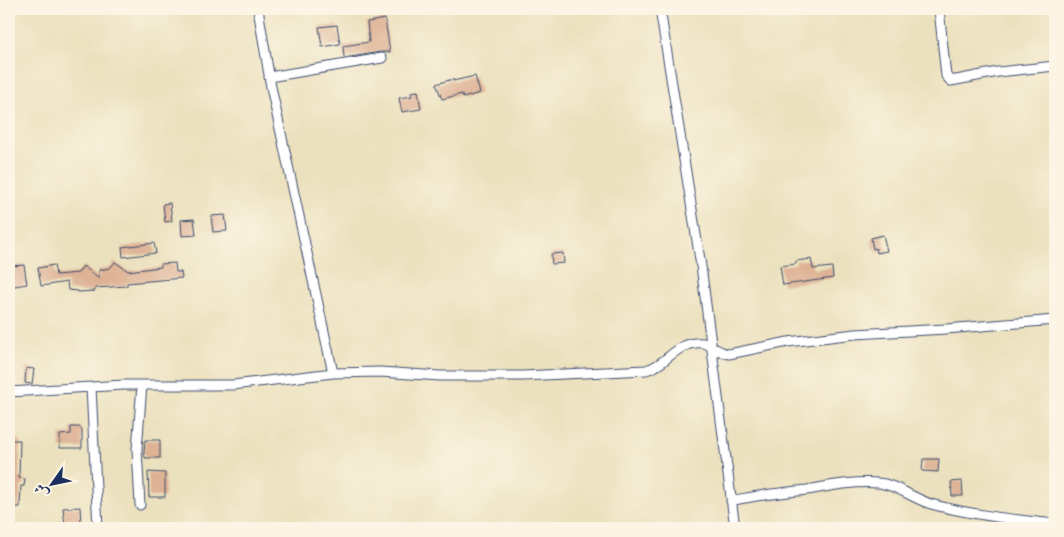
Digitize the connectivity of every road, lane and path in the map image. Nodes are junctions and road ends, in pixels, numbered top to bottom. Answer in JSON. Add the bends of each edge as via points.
{"nodes":[{"id":1,"x":258,"y":9,"type":"edge"},
{"id":2,"x":660,"y":9,"type":"edge"},
{"id":3,"x":939,"y":9,"type":"edge"},
{"id":4,"x":382,"y":58,"type":"dead end"},
{"id":5,"x":1055,"y":66,"type":"edge"},
{"id":6,"x":269,"y":77,"type":"junction"},
{"id":7,"x":1055,"y":320,"type":"edge"},
{"id":8,"x":712,"y":348,"type":"junction"},
{"id":9,"x":333,"y":373,"type":"junction"},
{"id":10,"x":142,"y":385,"type":"junction"},
{"id":11,"x":91,"y":387,"type":"junction"},
{"id":12,"x":9,"y":392,"type":"edge"},
{"id":13,"x":731,"y":501,"type":"junction"},
{"id":14,"x":140,"y":505,"type":"dead end"},
{"id":15,"x":1055,"y":524,"type":"edge"},
{"id":16,"x":98,"y":528,"type":"edge"},
{"id":17,"x":735,"y":528,"type":"edge"}],
"edges":[{"from":1,"to":6,"type":"street"},
{"from":2,"to":8,"type":"street"},
{"from":3,"to":5,"type":"street","via":[[946,76],[951,81]]},
{"from":4,"to":6,"type":"street"},
{"from":6,"to":9,"type":"street"},
{"from":7,"to":8,"type":"street","via":[[855,334],[788,342],[729,354]]},
{"from":8,"to":9,"type":"street","via":[[703,343],[684,347],[674,351],[658,366],[635,371],[528,376]]},
{"from":8,"to":13,"type":"street"},
{"from":9,"to":10,"type":"street","via":[[233,385]]},
{"from":10,"to":11,"type":"street"},
{"from":10,"to":14,"type":"street","via":[[137,449]]},
{"from":11,"to":12,"type":"street"},
{"from":11,"to":16,"type":"street"},
{"from":13,"to":15,"type":"street","via":[[843,484],[877,483],[887,484],[931,504],[1014,520]]},
{"from":13,"to":17,"type":"street"}]}
